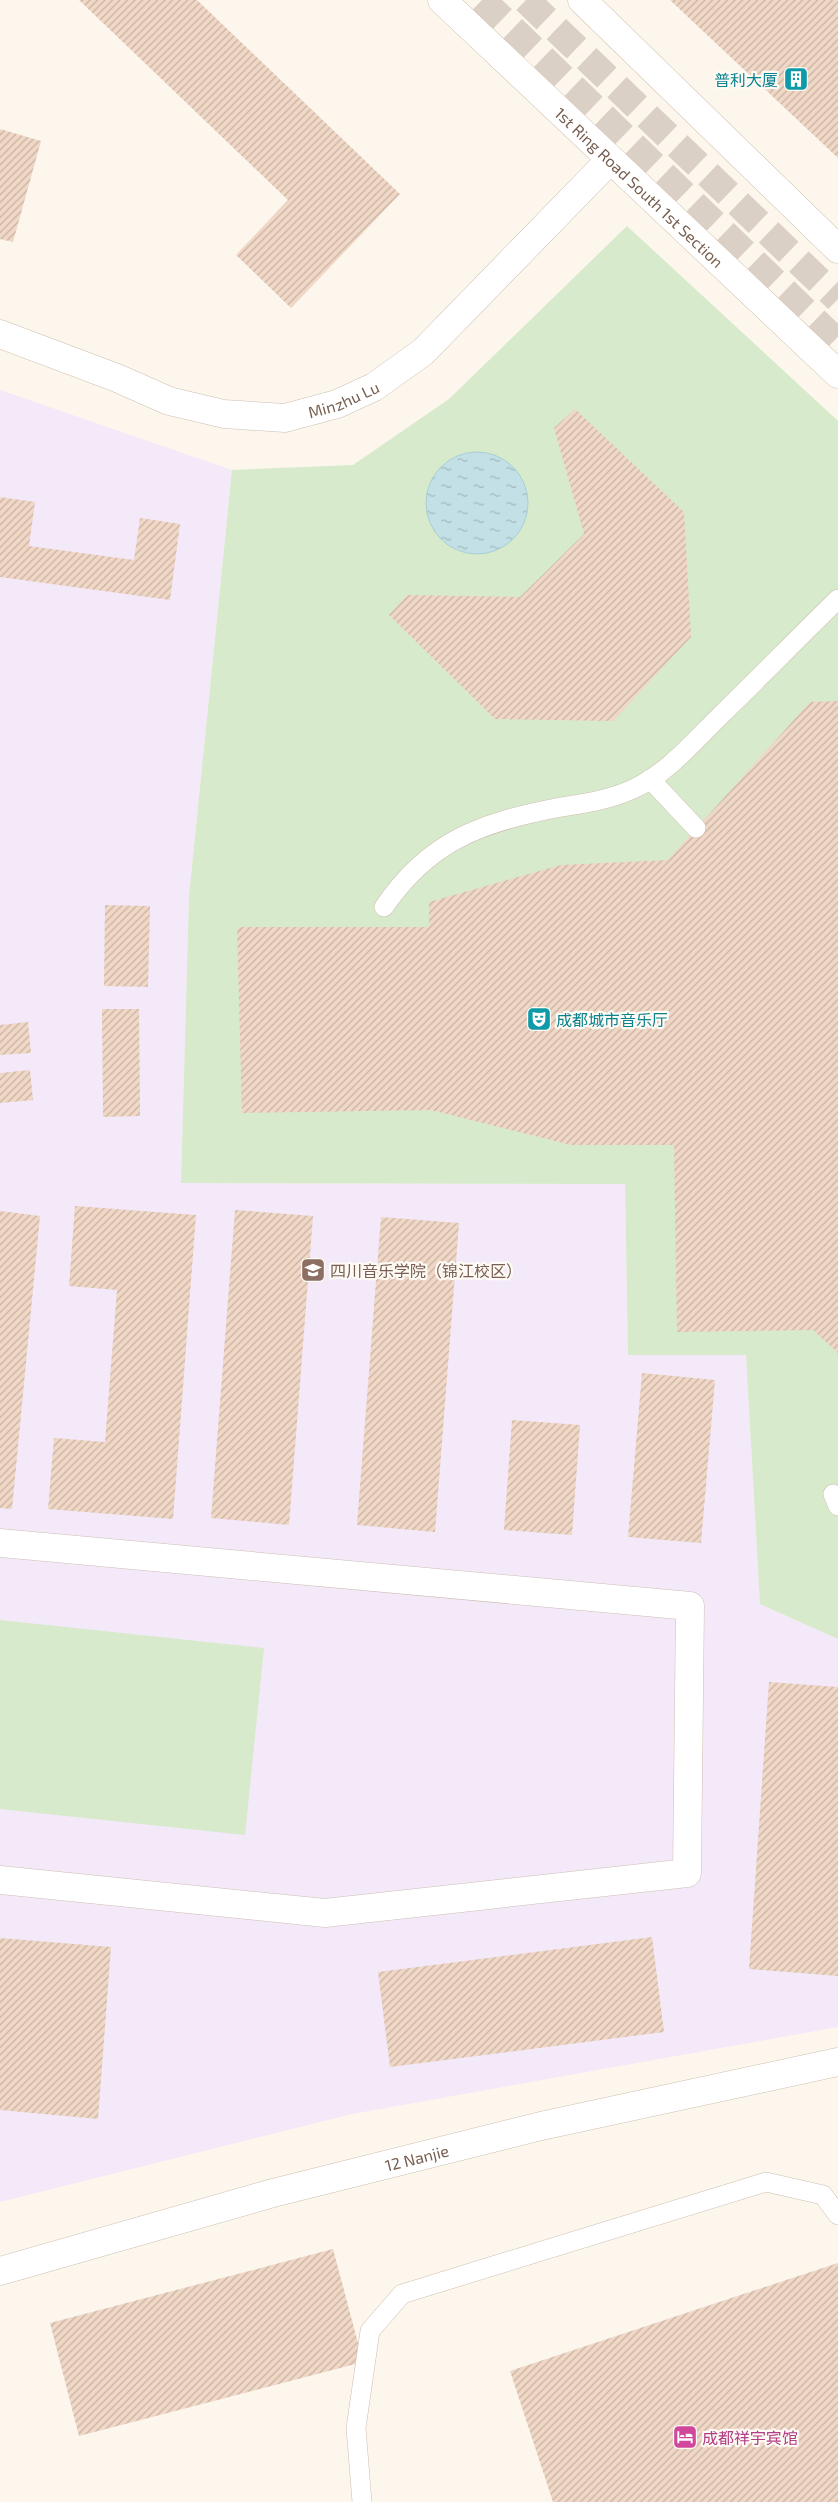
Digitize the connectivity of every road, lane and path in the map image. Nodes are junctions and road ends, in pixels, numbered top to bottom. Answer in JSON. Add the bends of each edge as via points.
{"nodes":[{"id":1,"x":442,"y":0,"type":"edge"},
{"id":2,"x":582,"y":0,"type":"edge"},
{"id":3,"x":610,"y":160,"type":"junction"},
{"id":4,"x":838,"y":249,"type":"edge"},
{"id":5,"x":0,"y":334,"type":"edge"},
{"id":6,"x":838,"y":374,"type":"edge"},
{"id":7,"x":838,"y":599,"type":"edge"},
{"id":8,"x":650,"y":779,"type":"junction"},
{"id":9,"x":696,"y":828,"type":"dead end"},
{"id":10,"x":384,"y":907,"type":"dead end"},
{"id":11,"x":0,"y":1543,"type":"edge"},
{"id":12,"x":0,"y":1880,"type":"edge"},
{"id":13,"x":838,"y":2062,"type":"edge"},
{"id":14,"x":838,"y":2216,"type":"edge"},
{"id":15,"x":0,"y":2271,"type":"edge"},
{"id":16,"x":362,"y":2502,"type":"edge"}],
"edges":[{"from":1,"to":3,"type":"street","name":"1st Ring Road South 1st Section"},
{"from":2,"to":4,"type":"street"},
{"from":3,"to":5,"type":"street","name":"Minzhu Lu","via":[[423,352],[374,387],[337,404],[285,418],[224,414],[170,401]]},
{"from":3,"to":6,"type":"street","name":"1st Ring Road South 1st Section"},
{"from":7,"to":8,"type":"lane","via":[[666,768]]},
{"from":8,"to":9,"type":"lane"},
{"from":8,"to":10,"type":"lane","via":[[632,790],[585,803],[508,817],[463,834],[424,860]]},
{"from":11,"to":12,"type":"street","via":[[690,1606],[687,1873],[325,1913]]},
{"from":13,"to":15,"type":"street","name":"12 Nanjie","via":[[541,2126],[312,2184]]},
{"from":14,"to":16,"type":"lane","via":[[823,2195],[766,2182],[402,2294],[370,2331],[356,2428]]}]}
